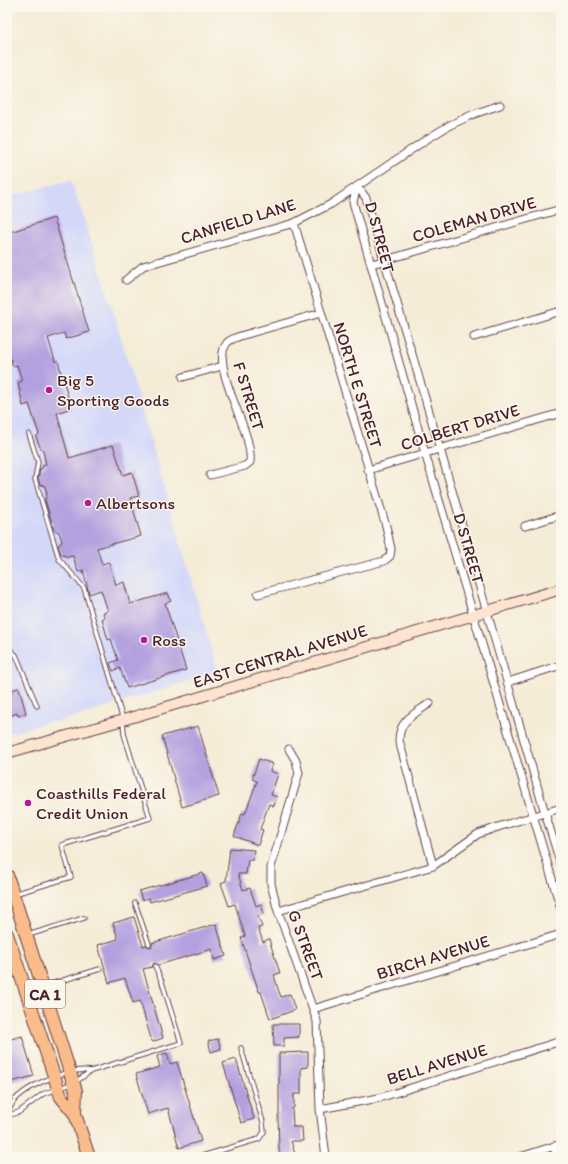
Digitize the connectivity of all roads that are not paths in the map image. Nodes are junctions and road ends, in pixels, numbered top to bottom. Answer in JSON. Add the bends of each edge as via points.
{"nodes":[{"id":1,"x":500,"y":105,"type":"dead end"},
{"id":2,"x":357,"y":186,"type":"junction"},
{"id":3,"x":561,"y":209,"type":"edge"},
{"id":4,"x":294,"y":223,"type":"junction"},
{"id":5,"x":384,"y":261,"type":"junction"},
{"id":6,"x":372,"y":264,"type":"junction"},
{"id":7,"x":126,"y":280,"type":"dead end"},
{"id":8,"x":561,"y":311,"type":"edge"},
{"id":9,"x":320,"y":313,"type":"junction"},
{"id":10,"x":474,"y":337,"type":"dead end"},
{"id":11,"x":222,"y":366,"type":"junction"},
{"id":12,"x":183,"y":377,"type":"dead end"},
{"id":13,"x":561,"y":413,"type":"edge"},
{"id":14,"x":29,"y":434,"type":"dead end"},
{"id":15,"x":440,"y":449,"type":"junction"},
{"id":16,"x":425,"y":453,"type":"junction"},
{"id":17,"x":368,"y":470,"type":"junction"},
{"id":18,"x":210,"y":475,"type":"dead end"},
{"id":19,"x":561,"y":515,"type":"edge"},
{"id":20,"x":525,"y":526,"type":"dead end"},
{"id":21,"x":561,"y":589,"type":"edge"},
{"id":22,"x":258,"y":594,"type":"dead end"},
{"id":23,"x":487,"y":612,"type":"junction"},
{"id":24,"x":473,"y":616,"type":"junction"},
{"id":25,"x":7,"y":647,"type":"edge"},
{"id":26,"x":561,"y":665,"type":"edge"},
{"id":27,"x":508,"y":682,"type":"junction"},
{"id":28,"x":430,"y":703,"type":"dead end"},
{"id":29,"x":38,"y":706,"type":"dead end"},
{"id":30,"x":123,"y":720,"type":"junction"},
{"id":31,"x":289,"y":749,"type":"dead end"},
{"id":32,"x":7,"y":753,"type":"edge"},
{"id":33,"x":561,"y":808,"type":"edge"},
{"id":34,"x":545,"y":813,"type":"junction"},
{"id":35,"x":534,"y":816,"type":"junction"},
{"id":36,"x":561,"y":865,"type":"edge"},
{"id":37,"x":433,"y":866,"type":"junction"},
{"id":38,"x":7,"y":875,"type":"edge"},
{"id":39,"x":13,"y":894,"type":"junction"},
{"id":40,"x":135,"y":903,"type":"dead end"},
{"id":41,"x":561,"y":909,"type":"edge"},
{"id":42,"x":278,"y":912,"type":"junction"},
{"id":43,"x":84,"y":918,"type":"dead end"},
{"id":44,"x":7,"y":934,"type":"edge"},
{"id":45,"x":561,"y":934,"type":"edge"},
{"id":46,"x":26,"y":936,"type":"junction"},
{"id":47,"x":149,"y":944,"type":"dead end"},
{"id":48,"x":155,"y":966,"type":"dead end"},
{"id":49,"x":100,"y":969,"type":"dead end"},
{"id":50,"x":43,"y":986,"type":"junction"},
{"id":51,"x":313,"y":1009,"type":"junction"},
{"id":52,"x":561,"y":1041,"type":"edge"},
{"id":53,"x":241,"y":1048,"type":"dead end"},
{"id":54,"x":91,"y":1071,"type":"junction"},
{"id":55,"x":72,"y":1078,"type":"junction"},
{"id":56,"x":56,"y":1083,"type":"junction"},
{"id":57,"x":320,"y":1109,"type":"junction"},
{"id":58,"x":7,"y":1113,"type":"edge"},
{"id":59,"x":75,"y":1114,"type":"junction"},
{"id":60,"x":7,"y":1116,"type":"edge"},
{"id":61,"x":558,"y":1145,"type":"edge"},
{"id":62,"x":89,"y":1157,"type":"edge"},
{"id":63,"x":199,"y":1157,"type":"edge"},
{"id":64,"x":326,"y":1157,"type":"edge"},
{"id":65,"x":520,"y":1157,"type":"edge"},
{"id":66,"x":557,"y":1157,"type":"edge"}],
"edges":[{"from":1,"to":2,"type":"street","name":"CANFIELD LANE","via":[[450,125]]},
{"from":2,"to":4,"type":"street","name":"CANFIELD LANE","via":[[331,204]]},
{"from":2,"to":5,"type":"street","name":"D STREET","via":[[366,198]]},
{"from":2,"to":6,"type":"street","name":"D STREET","via":[[353,202]]},
{"from":3,"to":5,"type":"street","name":"COLEMAN DRIVE"},
{"from":4,"to":7,"type":"street","name":"CANFIELD LANE","via":[[143,266]]},
{"from":4,"to":9,"type":"street","name":"NORTH E STREET"},
{"from":5,"to":6,"type":"street","name":"COLEMAN DRIVE"},
{"from":5,"to":15,"type":"street","name":"D STREET"},
{"from":6,"to":16,"type":"street","name":"D STREET"},
{"from":8,"to":10,"type":"street"},
{"from":9,"to":11,"type":"street","name":"F STREET","via":[[230,340],[223,349]]},
{"from":9,"to":17,"type":"street","name":"NORTH E STREET"},
{"from":11,"to":12,"type":"street"},
{"from":11,"to":18,"type":"street","name":"F STREET","via":[[251,456],[250,462],[245,466]]},
{"from":13,"to":15,"type":"street","name":"COLBERT DRIVE"},
{"from":14,"to":30,"type":"lane","via":[[38,462],[35,479],[59,559],[84,588]]},
{"from":15,"to":16,"type":"street","name":"COLBERT DRIVE"},
{"from":15,"to":23,"type":"street","name":"D STREET"},
{"from":16,"to":17,"type":"street","name":"COLBERT DRIVE"},
{"from":16,"to":24,"type":"street","name":"D STREET"},
{"from":17,"to":22,"type":"street","name":"NORTH E STREET","via":[[386,526],[390,556],[384,561]]},
{"from":19,"to":20,"type":"street"},
{"from":21,"to":23,"type":"main road","name":"EAST CENTRAL AVENUE"},
{"from":23,"to":24,"type":"main road","name":"EAST CENTRAL AVENUE"},
{"from":23,"to":27,"type":"street","name":"D STREET"},
{"from":24,"to":30,"type":"main road","name":"EAST CENTRAL AVENUE"},
{"from":24,"to":35,"type":"street","name":"D STREET"},
{"from":25,"to":29,"type":"lane","via":[[16,655]]},
{"from":26,"to":27,"type":"street"},
{"from":27,"to":34,"type":"street","name":"D STREET"},
{"from":28,"to":37,"type":"street","via":[[404,723],[399,731]]},
{"from":30,"to":32,"type":"main road","name":"EAST CENTRAL AVENUE"},
{"from":30,"to":39,"type":"lane","via":[[124,734],[150,818],[62,845],[71,877]]},
{"from":31,"to":42,"type":"street","name":"G STREET","via":[[299,773],[271,867],[271,884]]},
{"from":33,"to":34,"type":"street"},
{"from":34,"to":35,"type":"street"},
{"from":34,"to":36,"type":"street","name":"D STREET"},
{"from":35,"to":37,"type":"street","via":[[478,834]]},
{"from":35,"to":41,"type":"street","name":"D STREET"},
{"from":37,"to":42,"type":"street"},
{"from":38,"to":39,"type":"highway","number":"CA 1"},
{"from":39,"to":46,"type":"highway","number":"CA 1"},
{"from":40,"to":47,"type":"lane"},
{"from":42,"to":51,"type":"street","name":"G STREET"},
{"from":43,"to":46,"type":"lane"},
{"from":44,"to":56,"type":"highway","number":"CA 1"},
{"from":45,"to":51,"type":"street","name":"BIRCH AVENUE"},
{"from":46,"to":50,"type":"highway","number":"CA 1"},
{"from":48,"to":54,"type":"lane","via":[[181,1043]]},
{"from":49,"to":50,"type":"lane"},
{"from":50,"to":55,"type":"highway","number":"CA 1"},
{"from":51,"to":57,"type":"street","name":"G STREET","via":[[317,1021]]},
{"from":52,"to":57,"type":"street","name":"BELL AVENUE","via":[[379,1098]]},
{"from":53,"to":63,"type":"lane","via":[[264,1132],[259,1139]]},
{"from":54,"to":55,"type":"lane"},
{"from":54,"to":55,"type":"lane","via":[[84,1069]]},
{"from":55,"to":56,"type":"lane"},
{"from":55,"to":56,"type":"lane"},
{"from":55,"to":59,"type":"highway","number":"CA 1","via":[[76,1092]]},
{"from":56,"to":58,"type":"lane","via":[[30,1088],[14,1102]]},
{"from":56,"to":59,"type":"highway","number":"CA 1","via":[[61,1097]]},
{"from":56,"to":60,"type":"lane","via":[[19,1112]]},
{"from":57,"to":64,"type":"street","name":"G STREET"},
{"from":59,"to":62,"type":"highway","number":"CA 1"},
{"from":61,"to":65,"type":"street"},
{"from":61,"to":66,"type":"street"}]}
